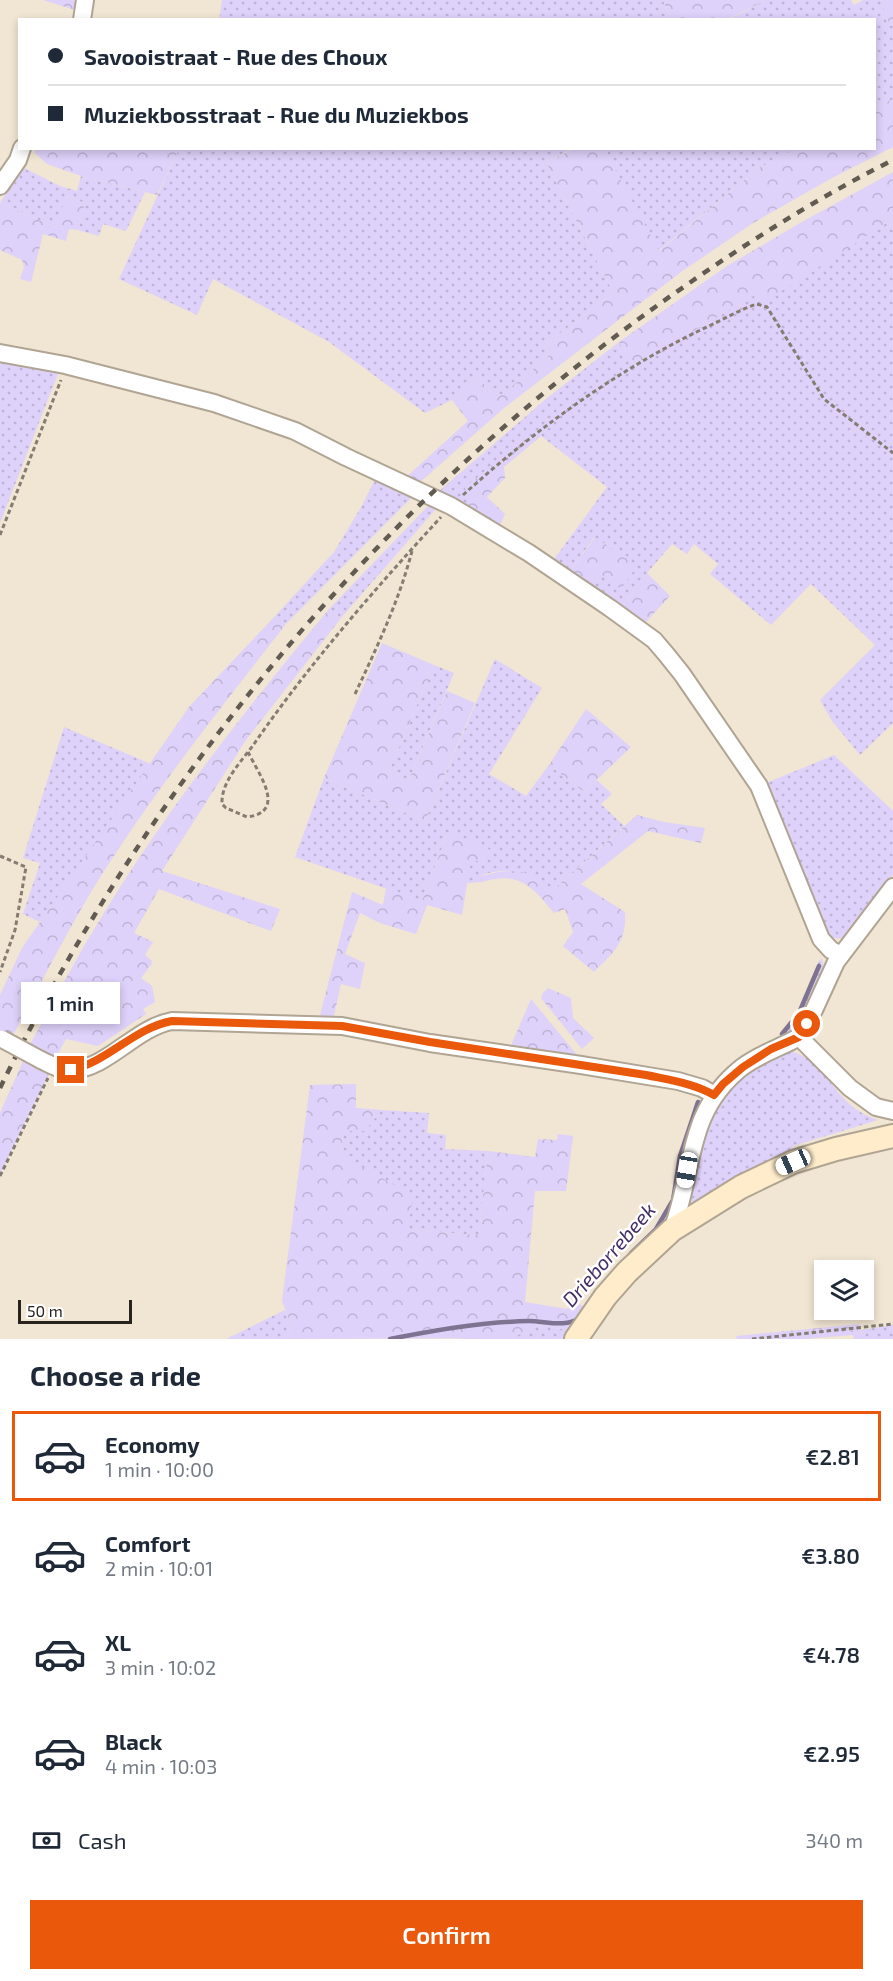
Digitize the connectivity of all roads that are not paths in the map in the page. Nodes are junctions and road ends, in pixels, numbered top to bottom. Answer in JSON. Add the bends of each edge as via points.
{"nodes":[{"id":1,"x":86,"y":0,"type":"edge"},
{"id":2,"x":82,"y":18,"type":"edge"},
{"id":3,"x":21,"y":150,"type":"edge"},
{"id":4,"x":0,"y":186,"type":"edge"},
{"id":5,"x":0,"y":353,"type":"edge"},
{"id":6,"x":893,"y":887,"type":"edge"},
{"id":7,"x":840,"y":955,"type":"junction"},
{"id":8,"x":799,"y":1037,"type":"junction"},
{"id":9,"x":1,"y":1039,"type":"edge"},
{"id":10,"x":714,"y":1095,"type":"junction"},
{"id":11,"x":893,"y":1112,"type":"edge"},
{"id":12,"x":893,"y":1136,"type":"edge"},
{"id":13,"x":672,"y":1230,"type":"junction"},
{"id":14,"x":576,"y":1339,"type":"edge"}],
"edges":[{"from":1,"to":2,"type":"street"},
{"from":3,"to":4,"type":"street"},
{"from":5,"to":7,"type":"street","via":[[65,365],[247,413],[295,431],[451,506],[610,608],[654,640],[759,786],[821,939]]},
{"from":6,"to":7,"type":"street"},
{"from":7,"to":8,"type":"street"},
{"from":8,"to":10,"type":"street","via":[[743,1067]]},
{"from":8,"to":11,"type":"street","via":[[850,1088],[876,1107]]},
{"from":9,"to":10,"type":"street","bridge":true,"via":[[47,1063],[71,1070],[89,1065],[146,1030],[172,1021],[342,1026],[649,1076],[694,1086]]},
{"from":10,"to":13,"type":"street","via":[[698,1129]]},
{"from":12,"to":13,"type":"main road","via":[[793,1162],[741,1187]]},
{"from":13,"to":14,"type":"main road","via":[[627,1272]]}]}
